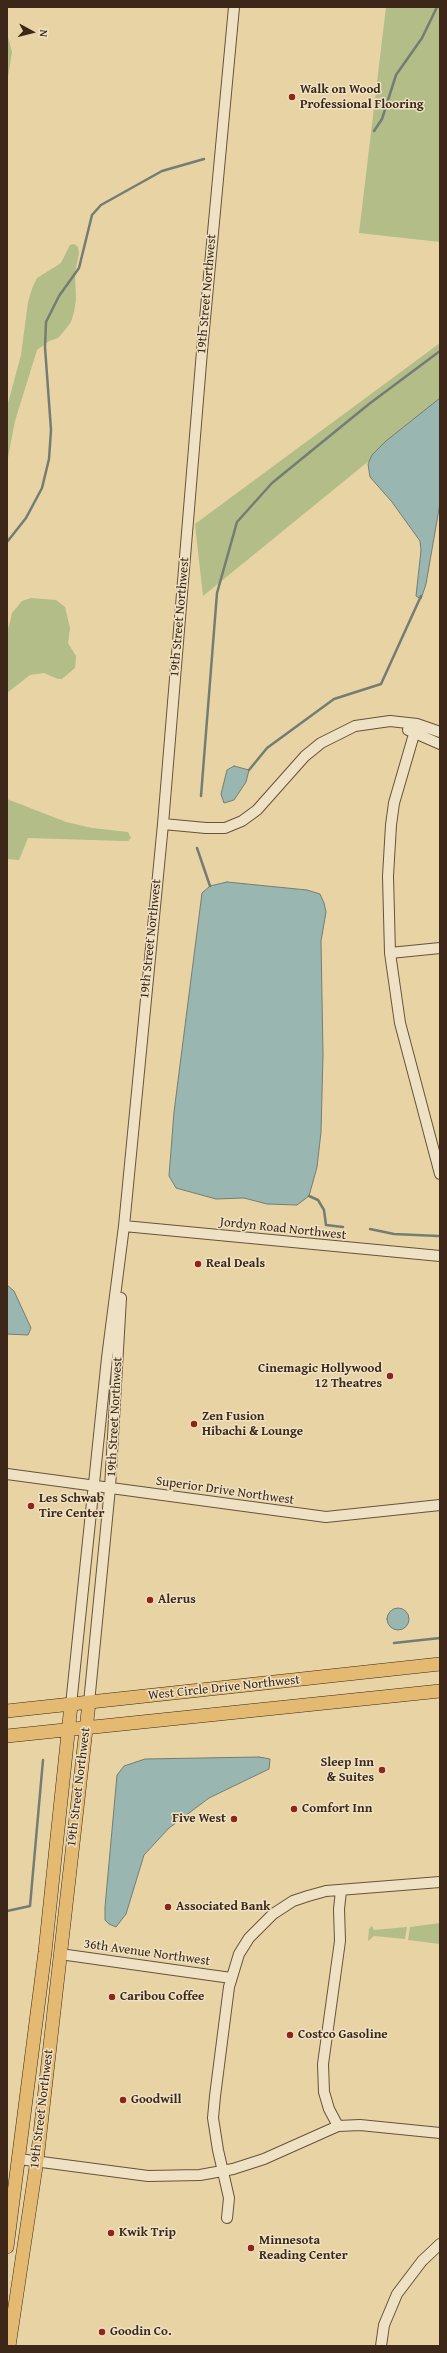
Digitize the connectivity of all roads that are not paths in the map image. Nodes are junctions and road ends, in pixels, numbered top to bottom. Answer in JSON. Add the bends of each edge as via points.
{"nodes":[{"id":1,"x":234,"y":7,"type":"edge"},
{"id":2,"x":415,"y":728,"type":"junction"},
{"id":3,"x":440,"y":732,"type":"edge"},
{"id":4,"x":440,"y":744,"type":"edge"},
{"id":5,"x":162,"y":824,"type":"junction"},
{"id":6,"x":440,"y":948,"type":"edge"},
{"id":7,"x":390,"y":953,"type":"junction"},
{"id":8,"x":440,"y":1174,"type":"edge"},
{"id":9,"x":124,"y":1226,"type":"junction"},
{"id":10,"x":440,"y":1256,"type":"edge"},
{"id":11,"x":7,"y":1474,"type":"edge"},
{"id":12,"x":94,"y":1486,"type":"junction"},
{"id":13,"x":110,"y":1488,"type":"junction"},
{"id":14,"x":440,"y":1505,"type":"edge"},
{"id":15,"x":440,"y":1664,"type":"edge"},
{"id":16,"x":440,"y":1691,"type":"edge"},
{"id":17,"x":89,"y":1703,"type":"junction"},
{"id":18,"x":71,"y":1705,"type":"junction"},
{"id":19,"x":7,"y":1711,"type":"edge"},
{"id":20,"x":86,"y":1727,"type":"junction"},
{"id":21,"x":68,"y":1729,"type":"junction"},
{"id":22,"x":7,"y":1736,"type":"edge"},
{"id":23,"x":440,"y":1882,"type":"edge"},
{"id":24,"x":341,"y":1891,"type":"junction"},
{"id":25,"x":60,"y":1954,"type":"junction"},
{"id":26,"x":231,"y":1978,"type":"junction"},
{"id":27,"x":338,"y":2126,"type":"junction"},
{"id":28,"x":440,"y":2133,"type":"edge"},
{"id":29,"x":19,"y":2159,"type":"junction"},
{"id":30,"x":37,"y":2160,"type":"junction"},
{"id":31,"x":223,"y":2171,"type":"junction"},
{"id":32,"x":227,"y":2218,"type":"dead end"},
{"id":33,"x":440,"y":2244,"type":"edge"},
{"id":34,"x":7,"y":2247,"type":"edge"},
{"id":35,"x":9,"y":2346,"type":"edge"},
{"id":36,"x":381,"y":2346,"type":"edge"}],
"edges":[{"from":1,"to":5,"type":"street","name":"19th Street Northwest"},
{"from":2,"to":3,"type":"street"},
{"from":2,"to":4,"type":"street"},
{"from":2,"to":5,"type":"street","via":[[390,721],[355,726],[321,743],[305,756],[258,810],[242,822],[219,828]]},
{"from":2,"to":7,"type":"street","via":[[394,803],[391,825],[388,876]]},
{"from":5,"to":9,"type":"street","name":"19th Street Northwest"},
{"from":6,"to":7,"type":"street"},
{"from":7,"to":8,"type":"street","via":[[400,1023]]},
{"from":9,"to":10,"type":"street","name":"Jordyn Road Northwest"},
{"from":9,"to":12,"type":"street","name":"19th Street Northwest"},
{"from":9,"to":13,"type":"street","name":"19th Street Northwest","via":[[118,1378]]},
{"from":11,"to":12,"type":"street","name":"Superior Drive Northwest"},
{"from":12,"to":13,"type":"street","name":"Superior Drive Northwest"},
{"from":12,"to":18,"type":"street","name":"19th Street Northwest"},
{"from":13,"to":14,"type":"street","name":"Superior Drive Northwest","via":[[326,1517]]},
{"from":13,"to":17,"type":"street","name":"19th Street Northwest"},
{"from":15,"to":17,"type":"main road","name":"West Circle Drive Northwest"},
{"from":16,"to":20,"type":"main road","name":"West Circle Drive Northwest"},
{"from":17,"to":18,"type":"main road","name":"West Circle Drive Northwest"},
{"from":17,"to":20,"type":"main road","name":"19th Street Northwest"},
{"from":18,"to":19,"type":"main road","name":"West Circle Drive Northwest"},
{"from":18,"to":21,"type":"main road","name":"19th Street Northwest"},
{"from":20,"to":21,"type":"main road","name":"West Circle Drive Northwest"},
{"from":20,"to":25,"type":"main road","name":"19th Street Northwest"},
{"from":21,"to":22,"type":"main road","name":"West Circle Drive Northwest"},
{"from":21,"to":29,"type":"main road","name":"19th Street Northwest","via":[[46,1945]]},
{"from":23,"to":24,"type":"street"},
{"from":24,"to":26,"type":"street","via":[[326,1891],[308,1896],[273,1914],[249,1938]]},
{"from":24,"to":27,"type":"street","via":[[340,1940],[323,2064],[324,2092]]},
{"from":25,"to":26,"type":"street","name":"36th Avenue Northwest"},
{"from":25,"to":30,"type":"main road","name":"19th Street Northwest"},
{"from":26,"to":31,"type":"street","via":[[213,2118]]},
{"from":27,"to":28,"type":"street","via":[[360,2125]]},
{"from":27,"to":31,"type":"street","via":[[264,2159]]},
{"from":29,"to":30,"type":"street"},
{"from":29,"to":34,"type":"main road","name":"19th Street Northwest"},
{"from":30,"to":31,"type":"street","via":[[156,2177]]},
{"from":30,"to":35,"type":"main road","name":"19th Street Northwest"},
{"from":31,"to":32,"type":"street","via":[[228,2198]]},
{"from":33,"to":36,"type":"street","via":[[422,2261],[397,2294],[384,2325]]}]}
